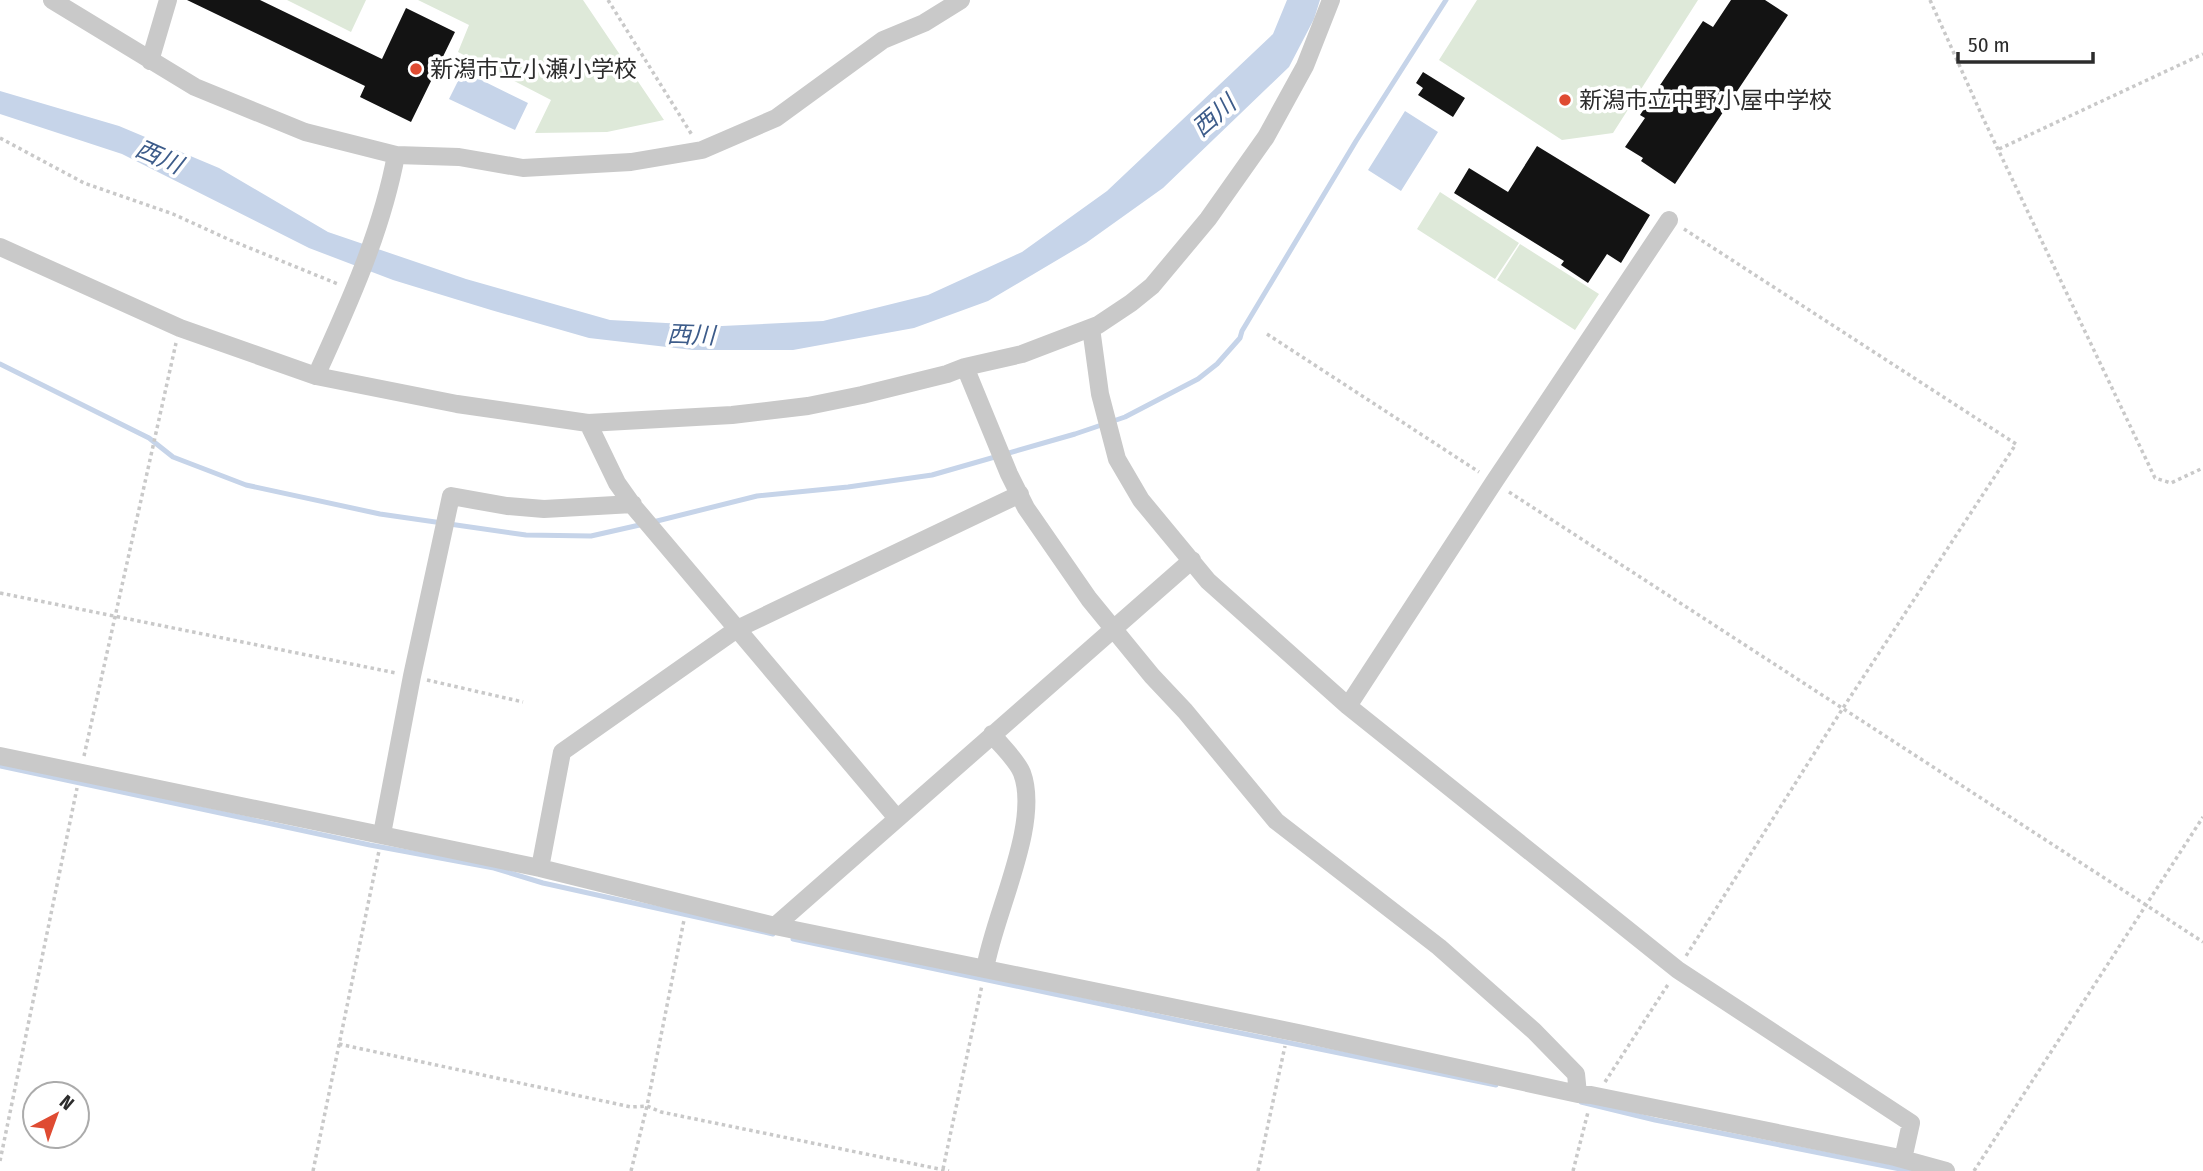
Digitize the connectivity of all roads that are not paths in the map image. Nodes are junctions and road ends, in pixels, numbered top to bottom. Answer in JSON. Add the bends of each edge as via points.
{"nodes":[{"id":1,"x":52,"y":0,"type":"edge"},
{"id":2,"x":168,"y":0,"type":"edge"},
{"id":3,"x":961,"y":0,"type":"edge"},
{"id":4,"x":1331,"y":0,"type":"edge"},
{"id":5,"x":150,"y":61,"type":"junction"},
{"id":6,"x":396,"y":155,"type":"junction"},
{"id":7,"x":1669,"y":220,"type":"road end"},
{"id":8,"x":0,"y":247,"type":"edge"},
{"id":9,"x":1091,"y":328,"type":"junction"},
{"id":10,"x":965,"y":366,"type":"junction"},
{"id":11,"x":316,"y":376,"type":"junction"},
{"id":12,"x":588,"y":423,"type":"junction"},
{"id":13,"x":1020,"y":494,"type":"junction"},
{"id":14,"x":633,"y":504,"type":"junction"},
{"id":15,"x":1192,"y":560,"type":"junction"},
{"id":16,"x":737,"y":629,"type":"junction"},
{"id":17,"x":1113,"y":629,"type":"junction"},
{"id":18,"x":1348,"y":706,"type":"junction"},
{"id":19,"x":992,"y":734,"type":"junction"},
{"id":20,"x":0,"y":756,"type":"edge"},
{"id":21,"x":897,"y":817,"type":"junction"},
{"id":22,"x":382,"y":834,"type":"junction"},
{"id":23,"x":540,"y":868,"type":"junction"},
{"id":24,"x":775,"y":926,"type":"junction"},
{"id":25,"x":985,"y":968,"type":"junction"},
{"id":26,"x":1584,"y":1095,"type":"junction"},
{"id":27,"x":1903,"y":1159,"type":"junction"},
{"id":28,"x":1946,"y":1171,"type":"edge"}],
"edges":[{"from":1,"to":5,"type":"street"},
{"from":2,"to":5,"type":"street"},
{"from":3,"to":6,"type":"street","via":[[924,23],[883,40],[776,118],[702,150],[631,162],[523,168],[458,157]]},
{"from":4,"to":9,"type":"street","via":[[1305,66],[1266,136],[1208,219],[1152,286]]},
{"from":5,"to":6,"type":"street","via":[[195,87],[305,132]]},
{"from":6,"to":11,"type":"street","via":[[356,287]]},
{"from":7,"to":18,"type":"street"},
{"from":8,"to":11,"type":"street","via":[[180,328]]},
{"from":9,"to":10,"type":"street","via":[[1022,354]]},
{"from":9,"to":15,"type":"street","via":[[1100,394],[1117,459],[1141,500]]},
{"from":10,"to":12,"type":"street","via":[[808,406]]},
{"from":10,"to":13,"type":"street"},
{"from":11,"to":12,"type":"street","via":[[457,404]]},
{"from":12,"to":14,"type":"street","via":[[617,484]]},
{"from":13,"to":16,"type":"street"},
{"from":13,"to":17,"type":"street","via":[[1041,531]]},
{"from":14,"to":16,"type":"street"},
{"from":14,"to":22,"type":"street","via":[[544,509],[450,496]]},
{"from":15,"to":17,"type":"street"},
{"from":15,"to":18,"type":"street","via":[[1208,581]]},
{"from":16,"to":21,"type":"street"},
{"from":16,"to":23,"type":"street","via":[[562,752]]},
{"from":17,"to":19,"type":"street"},
{"from":17,"to":26,"type":"street","via":[[1276,821],[1439,947],[1534,1031],[1576,1074]]},
{"from":18,"to":27,"type":"street","via":[[1678,970],[1911,1123]]},
{"from":19,"to":21,"type":"street"},
{"from":19,"to":25,"type":"street","via":[[1022,772],[1027,807]]},
{"from":20,"to":22,"type":"street"},
{"from":21,"to":24,"type":"street"},
{"from":22,"to":23,"type":"street"},
{"from":23,"to":24,"type":"street"},
{"from":24,"to":25,"type":"street"},
{"from":25,"to":26,"type":"street"},
{"from":26,"to":27,"type":"street"},
{"from":27,"to":28,"type":"street"}]}
